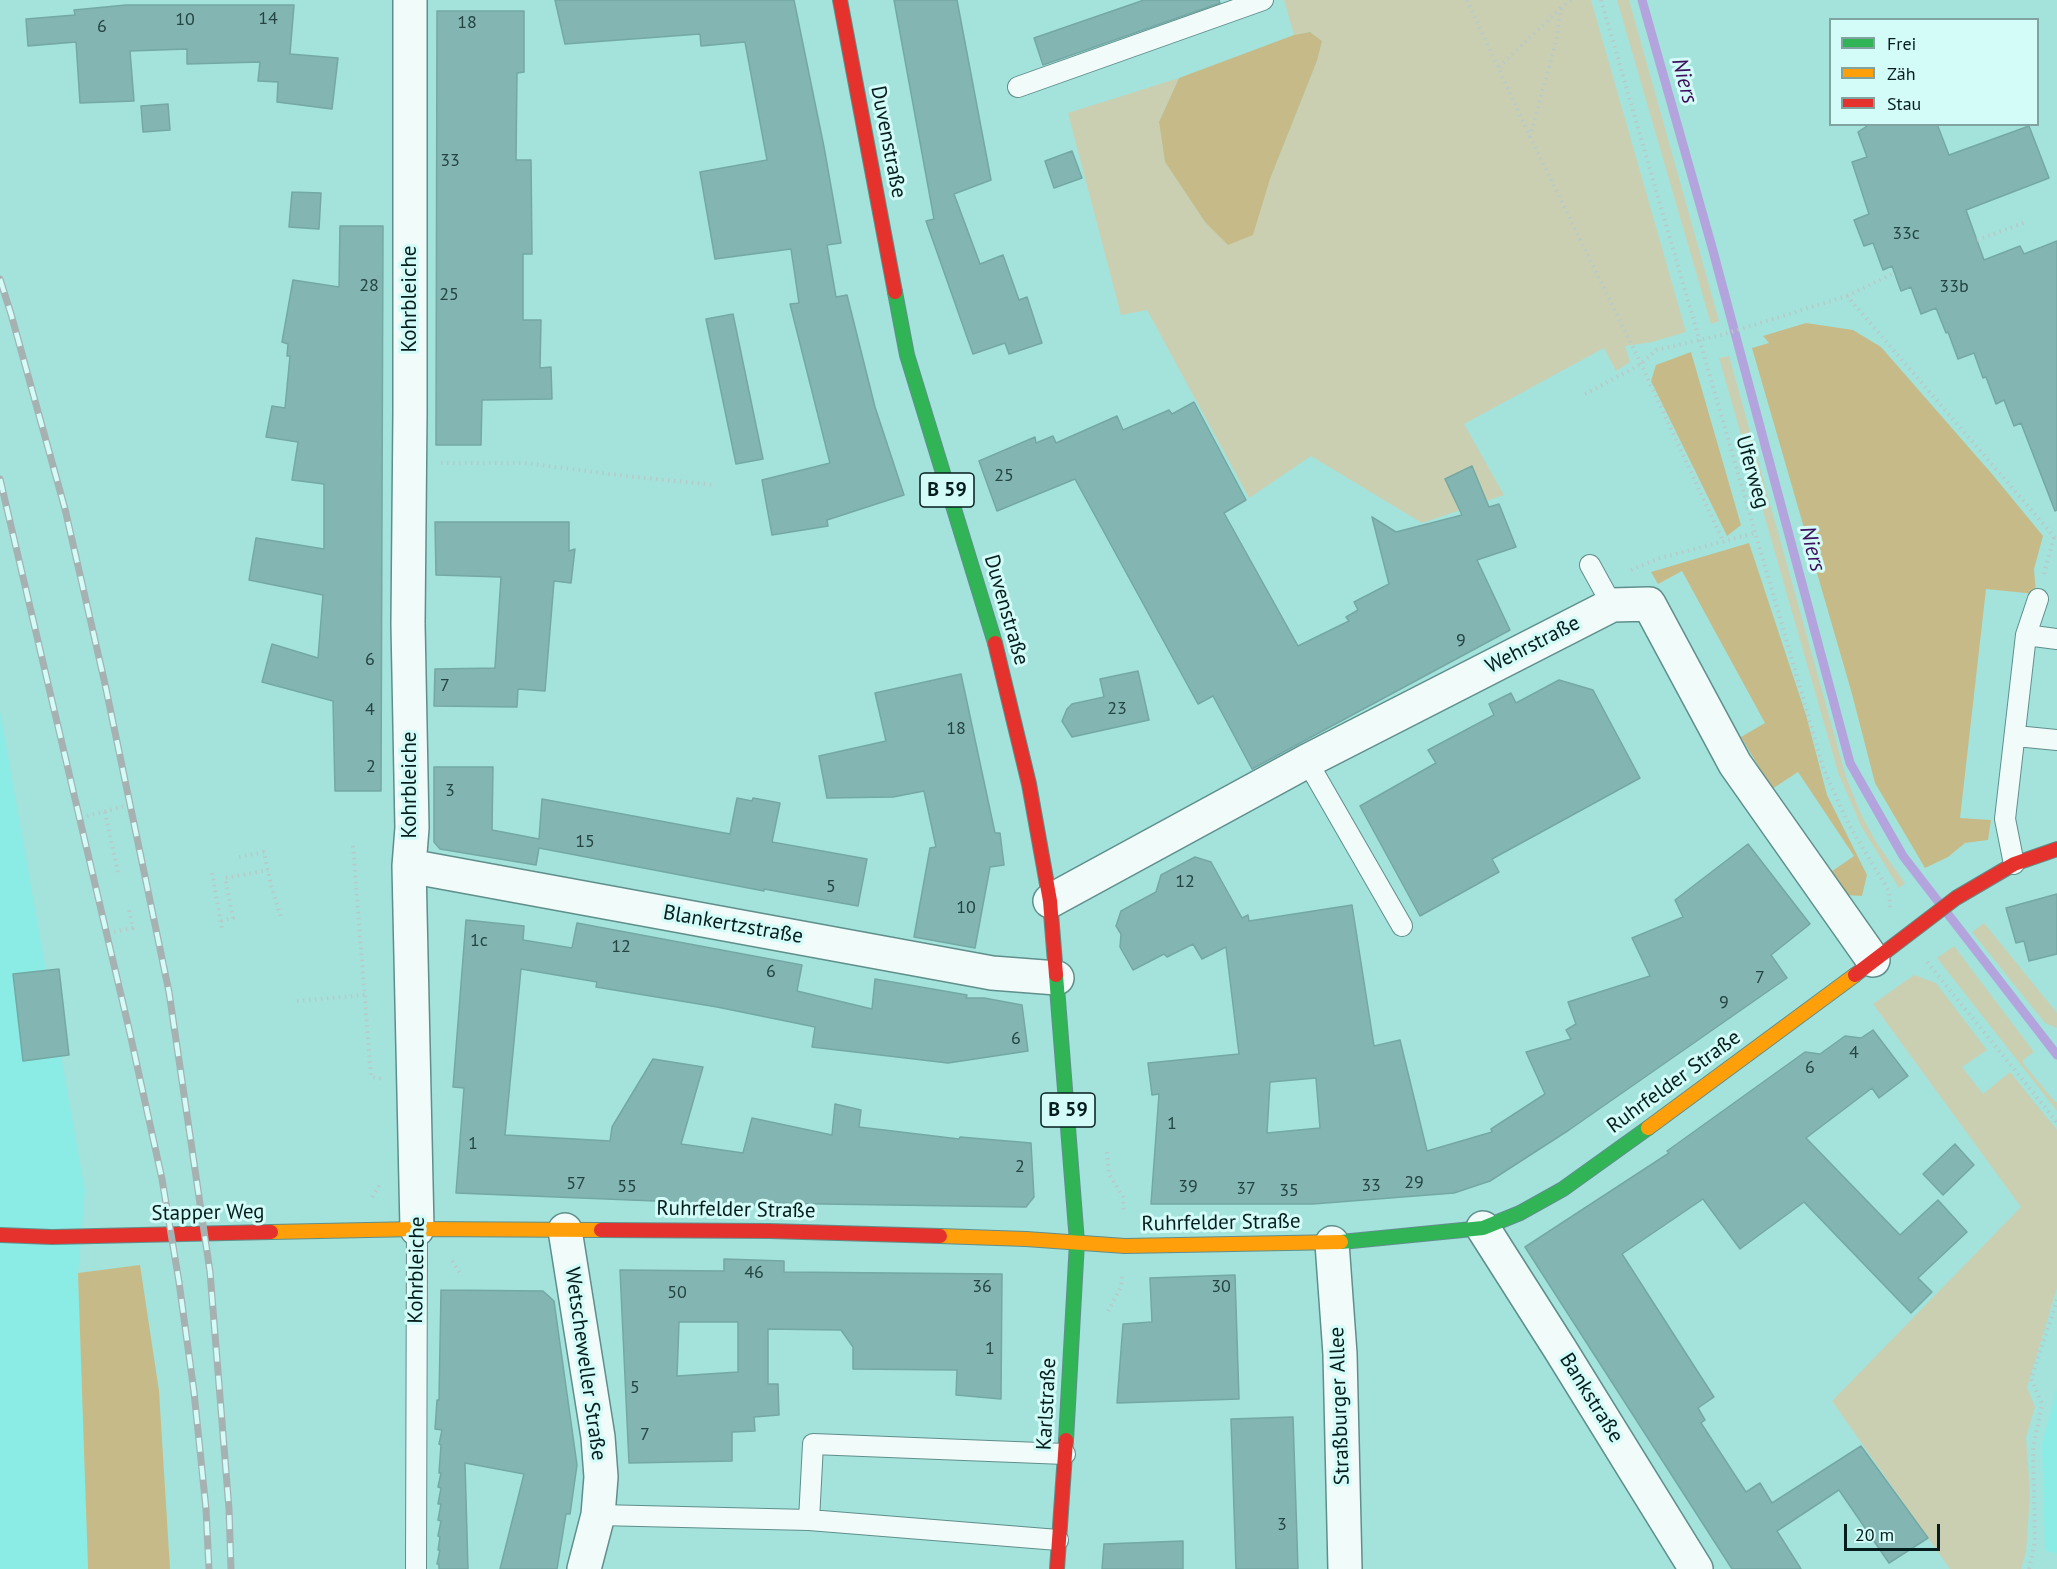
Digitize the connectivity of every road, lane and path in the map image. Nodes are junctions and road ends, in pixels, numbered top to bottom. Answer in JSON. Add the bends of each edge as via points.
{"nodes":[{"id":1,"x":410,"y":0,"type":"edge"},
{"id":2,"x":840,"y":0,"type":"edge"},
{"id":3,"x":1263,"y":0,"type":"edge"},
{"id":4,"x":1467,"y":0,"type":"edge"},
{"id":5,"x":1571,"y":0,"type":"edge"},
{"id":6,"x":1601,"y":0,"type":"edge"},
{"id":7,"x":1561,"y":8,"type":"junction"},
{"id":8,"x":1499,"y":67,"type":"junction"},
{"id":9,"x":1018,"y":87,"type":"dead end"},
{"id":10,"x":1530,"y":137,"type":"junction"},
{"id":11,"x":2026,"y":222,"type":"dead end"},
{"id":12,"x":1977,"y":240,"type":"dead end"},
{"id":13,"x":1894,"y":273,"type":"dead end"},
{"id":14,"x":1846,"y":296,"type":"junction"},
{"id":15,"x":1698,"y":340,"type":"junction"},
{"id":16,"x":1641,"y":364,"type":"junction"},
{"id":17,"x":1585,"y":394,"type":"dead end"},
{"id":18,"x":410,"y":463,"type":"junction"},
{"id":19,"x":715,"y":484,"type":"dead end"},
{"id":20,"x":1755,"y":533,"type":"junction"},
{"id":21,"x":2056,"y":538,"type":"edge"},
{"id":22,"x":1724,"y":543,"type":"junction"},
{"id":23,"x":1590,"y":565,"type":"dead end"},
{"id":24,"x":1606,"y":594,"type":"junction"},
{"id":25,"x":2038,"y":599,"type":"joint"},
{"id":26,"x":2026,"y":635,"type":"junction"},
{"id":27,"x":2057,"y":639,"type":"edge"},
{"id":28,"x":2016,"y":736,"type":"junction"},
{"id":29,"x":2057,"y":740,"type":"edge"},
{"id":30,"x":1307,"y":761,"type":"junction"},
{"id":31,"x":124,"y":807,"type":"dead end"},
{"id":32,"x":105,"y":812,"type":"junction"},
{"id":33,"x":87,"y":816,"type":"dead end"},
{"id":34,"x":353,"y":846,"type":"dead end"},
{"id":35,"x":2057,"y":849,"type":"edge"},
{"id":36,"x":239,"y":857,"type":"dead end"},
{"id":37,"x":2014,"y":864,"type":"junction"},
{"id":38,"x":409,"y":866,"type":"junction"},
{"id":39,"x":268,"y":870,"type":"junction"},
{"id":40,"x":118,"y":872,"type":"dead end"},
{"id":41,"x":212,"y":873,"type":"dead end"},
{"id":42,"x":1050,"y":901,"type":"junction"},
{"id":43,"x":129,"y":910,"type":"dead end"},
{"id":44,"x":281,"y":917,"type":"dead end"},
{"id":45,"x":221,"y":921,"type":"junction"},
{"id":46,"x":1402,"y":926,"type":"dead end"},
{"id":47,"x":222,"y":929,"type":"dead end"},
{"id":48,"x":114,"y":932,"type":"dead end"},
{"id":49,"x":1905,"y":938,"type":"junction"},
{"id":50,"x":1873,"y":960,"type":"junction"},
{"id":51,"x":1057,"y":978,"type":"junction"},
{"id":52,"x":365,"y":995,"type":"junction"},
{"id":53,"x":297,"y":1001,"type":"dead end"},
{"id":54,"x":392,"y":1080,"type":"dead end"},
{"id":55,"x":2057,"y":1122,"type":"edge"},
{"id":56,"x":1483,"y":1228,"type":"junction"},
{"id":57,"x":417,"y":1229,"type":"junction"},
{"id":58,"x":565,"y":1230,"type":"junction"},
{"id":59,"x":0,"y":1235,"type":"edge"},
{"id":60,"x":1077,"y":1242,"type":"junction"},
{"id":61,"x":1332,"y":1243,"type":"junction"},
{"id":62,"x":2057,"y":1300,"type":"edge"},
{"id":63,"x":1065,"y":1454,"type":"junction"},
{"id":64,"x":598,"y":1515,"type":"junction"},
{"id":65,"x":809,"y":1520,"type":"junction"},
{"id":66,"x":1058,"y":1540,"type":"junction"},
{"id":67,"x":416,"y":1569,"type":"edge"},
{"id":68,"x":584,"y":1569,"type":"edge"},
{"id":69,"x":1057,"y":1569,"type":"edge"},
{"id":70,"x":1345,"y":1569,"type":"edge"},
{"id":71,"x":1696,"y":1569,"type":"edge"},
{"id":72,"x":2029,"y":1569,"type":"edge"}],
"edges":[{"from":1,"to":18,"type":"street","name":"Kohrbleiche"},
{"from":2,"to":42,"type":"main road","name":"Duvenstraße","number":"B 59","via":[[907,355],[991,628],[1029,784]]},
{"from":3,"to":9,"type":"lane"},
{"from":4,"to":8,"type":"path"},
{"from":5,"to":7,"type":"path"},
{"from":6,"to":15,"type":"path","name":"Uferweg"},
{"from":7,"to":8,"type":"path"},
{"from":7,"to":10,"type":"path","via":[[1557,38]]},
{"from":8,"to":10,"type":"path"},
{"from":10,"to":16,"type":"path"},
{"from":11,"to":12,"type":"path"},
{"from":13,"to":14,"type":"path"},
{"from":14,"to":15,"type":"path"},
{"from":14,"to":21,"type":"path"},
{"from":15,"to":16,"type":"path","via":[[1656,350]]},
{"from":15,"to":20,"type":"path","name":"Uferweg"},
{"from":16,"to":17,"type":"path"},
{"from":16,"to":22,"type":"path"},
{"from":18,"to":19,"type":"path","via":[[525,463]]},
{"from":18,"to":38,"type":"street","name":"Kohrbleiche"},
{"from":20,"to":22,"type":"path"},
{"from":20,"to":49,"type":"path","name":"Uferweg","via":[[1824,770],[1849,825],[1889,891],[1891,918]]},
{"from":21,"to":25,"type":"path"},
{"from":22,"to":24,"type":"path","via":[[1657,559]]},
{"from":23,"to":24,"type":"lane"},
{"from":24,"to":30,"type":"street","name":"Wehrstraße"},
{"from":24,"to":50,"type":"street","name":"Wehrstraße","via":[[1649,604],[1735,764]]},
{"from":25,"to":26,"type":"lane"},
{"from":26,"to":27,"type":"lane"},
{"from":26,"to":28,"type":"lane"},
{"from":28,"to":29,"type":"lane"},
{"from":28,"to":37,"type":"lane","via":[[2006,819]]},
{"from":30,"to":42,"type":"street","name":"Wehrstraße"},
{"from":30,"to":46,"type":"lane"},
{"from":31,"to":32,"type":"path"},
{"from":32,"to":33,"type":"path"},
{"from":32,"to":40,"type":"path"},
{"from":34,"to":52,"type":"path"},
{"from":35,"to":37,"type":"main road","name":"Ruhrfelder Straße"},
{"from":36,"to":39,"type":"path","via":[[264,852]]},
{"from":37,"to":49,"type":"main road","name":"Ruhrfelder Straße","via":[[1956,898]]},
{"from":38,"to":51,"type":"street","name":"Blankertzstraße","via":[[992,973]]},
{"from":38,"to":57,"type":"street","name":"Kohrbleiche"},
{"from":39,"to":44,"type":"path"},
{"from":39,"to":45,"type":"path","via":[[225,878],[233,918]]},
{"from":41,"to":45,"type":"path"},
{"from":42,"to":51,"type":"main road","name":"Duvenstraße","number":"B 59"},
{"from":43,"to":48,"type":"path","via":[[133,928]]},
{"from":45,"to":47,"type":"path"},
{"from":49,"to":50,"type":"main road","name":"Ruhrfelder Straße"},
{"from":49,"to":55,"type":"path","name":"Uferweg"},
{"from":50,"to":56,"type":"main road","name":"Ruhrfelder Straße","via":[[1563,1189],[1520,1214]]},
{"from":51,"to":60,"type":"main road","name":"Duvenstraße","number":"B 59"},
{"from":52,"to":53,"type":"path"},
{"from":52,"to":54,"type":"path","via":[[371,1077]]},
{"from":56,"to":61,"type":"main road","name":"Ruhrfelder Straße"},
{"from":56,"to":71,"type":"street","name":"Bankstraße"},
{"from":57,"to":58,"type":"main road","name":"Ruhrfelder Straße"},
{"from":57,"to":59,"type":"main road","name":"Stapper Weg"},
{"from":57,"to":67,"type":"lane","name":"Kohrbleiche"},
{"from":58,"to":60,"type":"main road","name":"Ruhrfelder Straße","via":[[769,1231]]},
{"from":58,"to":64,"type":"street","name":"Wetscheweller Straße","via":[[598,1437]]},
{"from":60,"to":61,"type":"main road","name":"Ruhrfelder Straße","via":[[1125,1246]]},
{"from":60,"to":63,"type":"main road","name":"Karlstraße","number":"B 59"},
{"from":61,"to":70,"type":"street","name":"Straßburger Allee","via":[[1340,1354]]},
{"from":62,"to":72,"type":"path","via":[[2031,1379],[2042,1404],[2033,1448],[2035,1542]]},
{"from":63,"to":65,"type":"lane","via":[[813,1444]]},
{"from":63,"to":66,"type":"main road","name":"Karlstraße","number":"B 59"},
{"from":64,"to":65,"type":"lane"},
{"from":64,"to":68,"type":"street","name":"Wetscheweller Straße"},
{"from":65,"to":66,"type":"lane"},
{"from":66,"to":69,"type":"main road","name":"Karlstraße","number":"B 59"}]}
